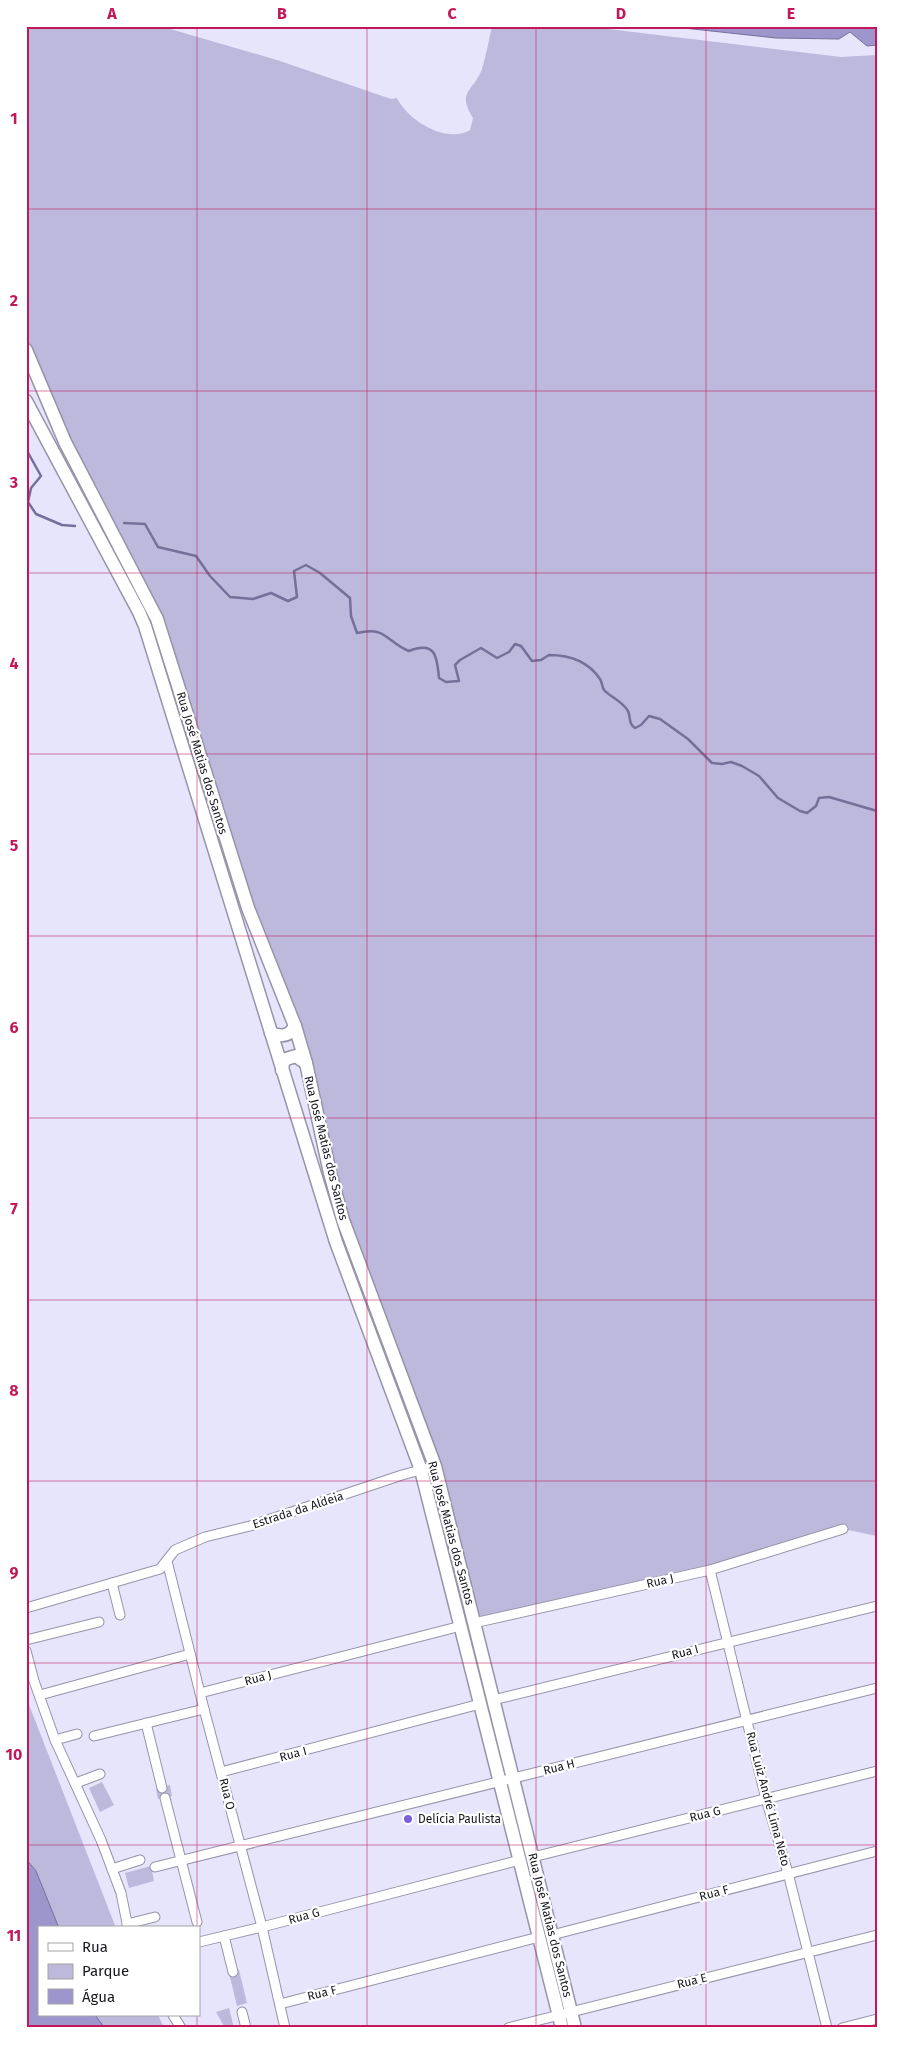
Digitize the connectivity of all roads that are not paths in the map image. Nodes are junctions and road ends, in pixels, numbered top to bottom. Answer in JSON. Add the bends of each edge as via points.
{"nodes":[{"id":1,"x":26,"y":350,"type":"edge"},
{"id":2,"x":26,"y":402,"type":"edge"},
{"id":3,"x":295,"y":1026,"type":"junction"},
{"id":4,"x":271,"y":1033,"type":"junction"},
{"id":5,"x":306,"y":1063,"type":"junction"},
{"id":6,"x":282,"y":1070,"type":"junction"},
{"id":7,"x":434,"y":1466,"type":"junction"},
{"id":8,"x":421,"y":1470,"type":"junction"},
{"id":9,"x":843,"y":1529,"type":"dead end"},
{"id":10,"x":167,"y":1561,"type":"junction"},
{"id":11,"x":710,"y":1570,"type":"junction"},
{"id":12,"x":112,"y":1583,"type":"junction"},
{"id":13,"x":877,"y":1606,"type":"edge"},
{"id":14,"x":26,"y":1608,"type":"edge"},
{"id":15,"x":120,"y":1615,"type":"dead end"},
{"id":16,"x":99,"y":1622,"type":"dead end"},
{"id":17,"x":474,"y":1623,"type":"junction"},
{"id":18,"x":461,"y":1626,"type":"junction"},
{"id":19,"x":26,"y":1640,"type":"edge"},
{"id":20,"x":728,"y":1641,"type":"junction"},
{"id":21,"x":26,"y":1651,"type":"edge"},
{"id":22,"x":190,"y":1654,"type":"junction"},
{"id":23,"x":877,"y":1688,"type":"edge"},
{"id":24,"x":200,"y":1693,"type":"junction"},
{"id":25,"x":40,"y":1695,"type":"junction"},
{"id":26,"x":493,"y":1700,"type":"junction"},
{"id":27,"x":480,"y":1704,"type":"junction"},
{"id":28,"x":204,"y":1709,"type":"junction"},
{"id":29,"x":748,"y":1720,"type":"junction"},
{"id":30,"x":146,"y":1723,"type":"junction"},
{"id":31,"x":77,"y":1734,"type":"dead end"},
{"id":32,"x":94,"y":1736,"type":"dead end"},
{"id":33,"x":55,"y":1740,"type":"junction"},
{"id":34,"x":877,"y":1770,"type":"edge"},
{"id":35,"x":221,"y":1772,"type":"junction"},
{"id":36,"x":100,"y":1774,"type":"dead end"},
{"id":37,"x":513,"y":1779,"type":"junction"},
{"id":38,"x":500,"y":1782,"type":"junction"},
{"id":39,"x":76,"y":1783,"type":"junction"},
{"id":40,"x":162,"y":1788,"type":"dead end"},
{"id":41,"x":165,"y":1798,"type":"dead end"},
{"id":42,"x":766,"y":1799,"type":"junction"},
{"id":43,"x":240,"y":1847,"type":"junction"},
{"id":44,"x":877,"y":1852,"type":"edge"},
{"id":45,"x":533,"y":1857,"type":"junction"},
{"id":46,"x":140,"y":1860,"type":"dead end"},
{"id":47,"x":520,"y":1860,"type":"junction"},
{"id":48,"x":181,"y":1861,"type":"junction"},
{"id":49,"x":155,"y":1868,"type":"dead end"},
{"id":50,"x":112,"y":1869,"type":"junction"},
{"id":51,"x":788,"y":1873,"type":"junction"},
{"id":52,"x":156,"y":1917,"type":"dead end"},
{"id":53,"x":197,"y":1922,"type":"dead end"},
{"id":54,"x":128,"y":1926,"type":"edge"},
{"id":55,"x":262,"y":1927,"type":"junction"},
{"id":56,"x":552,"y":1935,"type":"junction"},
{"id":57,"x":224,"y":1936,"type":"junction"},
{"id":58,"x":877,"y":1936,"type":"edge"},
{"id":59,"x":539,"y":1937,"type":"junction"},
{"id":60,"x":200,"y":1942,"type":"edge"},
{"id":61,"x":808,"y":1952,"type":"junction"},
{"id":62,"x":234,"y":1972,"type":"dead end"},
{"id":63,"x":280,"y":2004,"type":"junction"},
{"id":64,"x":571,"y":2011,"type":"junction"},
{"id":65,"x":242,"y":2012,"type":"dead end"},
{"id":66,"x":558,"y":2015,"type":"junction"},
{"id":67,"x":174,"y":2016,"type":"edge"},
{"id":68,"x":877,"y":2019,"type":"edge"},
{"id":69,"x":180,"y":2028,"type":"edge"},
{"id":70,"x":246,"y":2028,"type":"edge"},
{"id":71,"x":286,"y":2028,"type":"edge"},
{"id":72,"x":508,"y":2028,"type":"edge"},
{"id":73,"x":562,"y":2028,"type":"edge"},
{"id":74,"x":575,"y":2028,"type":"edge"},
{"id":75,"x":827,"y":2028,"type":"edge"},
{"id":76,"x":842,"y":2028,"type":"edge"}],
"edges":[{"from":1,"to":3,"type":"main road","name":"Rua José Matias dos Santos","via":[[65,442],[157,619],[248,908]]},
{"from":2,"to":4,"type":"main road","name":"Rua José Matias dos Santos","via":[[145,626]]},
{"from":3,"to":4,"type":"main road","via":[[285,1036]]},
{"from":3,"to":5,"type":"main road","name":"Rua José Matias dos Santos"},
{"from":4,"to":6,"type":"main road","name":"Rua José Matias dos Santos"},
{"from":5,"to":6,"type":"main road","via":[[296,1056],[290,1057],[283,1063]]},
{"from":5,"to":7,"type":"main road","name":"Rua José Matias dos Santos","via":[[343,1220]]},
{"from":6,"to":8,"type":"main road","name":"Rua José Matias dos Santos","via":[[336,1242]]},
{"from":7,"to":8,"type":"street","name":"Estrada da Aldeia"},
{"from":7,"to":17,"type":"main road","name":"Rua José Matias dos Santos"},
{"from":8,"to":10,"type":"street","name":"Estrada da Aldeia","via":[[288,1515],[205,1537],[175,1550]]},
{"from":8,"to":18,"type":"main road","name":"Rua José Matias dos Santos"},
{"from":9,"to":11,"type":"street","name":"Rua J"},
{"from":10,"to":12,"type":"street","name":"Estrada da Aldeia","via":[[160,1568]]},
{"from":10,"to":22,"type":"street","name":"Rua O"},
{"from":11,"to":17,"type":"street","name":"Rua J"},
{"from":11,"to":20,"type":"street","name":"Rua Luiz André Lima Neto"},
{"from":12,"to":14,"type":"street","name":"Estrada da Aldeia"},
{"from":12,"to":15,"type":"street"},
{"from":13,"to":20,"type":"street","name":"Rua I"},
{"from":16,"to":19,"type":"street"},
{"from":17,"to":26,"type":"main road","name":"Rua José Matias dos Santos"},
{"from":18,"to":24,"type":"street","name":"Rua J"},
{"from":18,"to":27,"type":"main road","name":"Rua José Matias dos Santos"},
{"from":20,"to":26,"type":"street","name":"Rua I"},
{"from":20,"to":29,"type":"street","name":"Rua Luiz André Lima Neto"},
{"from":21,"to":25,"type":"street"},
{"from":22,"to":24,"type":"street","name":"Rua O"},
{"from":22,"to":25,"type":"street"},
{"from":23,"to":29,"type":"street","name":"Rua H"},
{"from":24,"to":28,"type":"street","name":"Rua O"},
{"from":25,"to":33,"type":"street"},
{"from":26,"to":37,"type":"main road","name":"Rua José Matias dos Santos"},
{"from":27,"to":35,"type":"street","name":"Rua I"},
{"from":27,"to":38,"type":"main road","name":"Rua José Matias dos Santos"},
{"from":28,"to":30,"type":"street"},
{"from":28,"to":35,"type":"street","name":"Rua O"},
{"from":29,"to":37,"type":"street","name":"Rua H"},
{"from":29,"to":42,"type":"street","name":"Rua Luiz André Lima Neto"},
{"from":30,"to":32,"type":"street"},
{"from":30,"to":40,"type":"street"},
{"from":31,"to":33,"type":"street"},
{"from":33,"to":39,"type":"street"},
{"from":34,"to":42,"type":"street","name":"Rua G"},
{"from":35,"to":43,"type":"street","name":"Rua O"},
{"from":36,"to":39,"type":"street"},
{"from":37,"to":38,"type":"street","name":"Rua H"},
{"from":37,"to":45,"type":"main road","name":"Rua José Matias dos Santos"},
{"from":38,"to":43,"type":"street","name":"Rua H"},
{"from":38,"to":47,"type":"main road","name":"Rua José Matias dos Santos"},
{"from":39,"to":50,"type":"street"},
{"from":41,"to":48,"type":"street"},
{"from":42,"to":45,"type":"street","name":"Rua G"},
{"from":42,"to":51,"type":"street","name":"Rua Luiz André Lima Neto"},
{"from":43,"to":48,"type":"street","name":"Rua H"},
{"from":43,"to":55,"type":"street","name":"Rua O"},
{"from":44,"to":51,"type":"street","name":"Rua F"},
{"from":45,"to":56,"type":"main road","name":"Rua José Matias dos Santos"},
{"from":46,"to":50,"type":"street"},
{"from":47,"to":55,"type":"street","name":"Rua G"},
{"from":47,"to":59,"type":"main road","name":"Rua José Matias dos Santos"},
{"from":48,"to":49,"type":"street","name":"Rua H"},
{"from":48,"to":53,"type":"street"},
{"from":50,"to":54,"type":"street"},
{"from":51,"to":56,"type":"street","name":"Rua F"},
{"from":51,"to":61,"type":"street","name":"Rua Luiz André Lima Neto"},
{"from":52,"to":54,"type":"street"},
{"from":55,"to":57,"type":"street","name":"Rua G"},
{"from":55,"to":63,"type":"street","name":"Rua O"},
{"from":56,"to":64,"type":"main road","name":"Rua José Matias dos Santos"},
{"from":57,"to":60,"type":"street","name":"Rua G"},
{"from":57,"to":62,"type":"street"},
{"from":58,"to":61,"type":"street","name":"Rua E"},
{"from":59,"to":63,"type":"street","name":"Rua F"},
{"from":59,"to":66,"type":"main road","name":"Rua José Matias dos Santos"},
{"from":61,"to":64,"type":"street","name":"Rua E"},
{"from":61,"to":75,"type":"street","name":"Rua Luiz André Lima Neto"},
{"from":63,"to":71,"type":"street","name":"Rua O"},
{"from":64,"to":66,"type":"street","name":"Rua E"},
{"from":64,"to":74,"type":"main road","name":"Rua José Matias dos Santos"},
{"from":65,"to":70,"type":"street"},
{"from":66,"to":72,"type":"street","name":"Rua E"},
{"from":66,"to":73,"type":"main road","name":"Rua José Matias dos Santos"},
{"from":67,"to":69,"type":"street"},
{"from":68,"to":76,"type":"street"}]}
